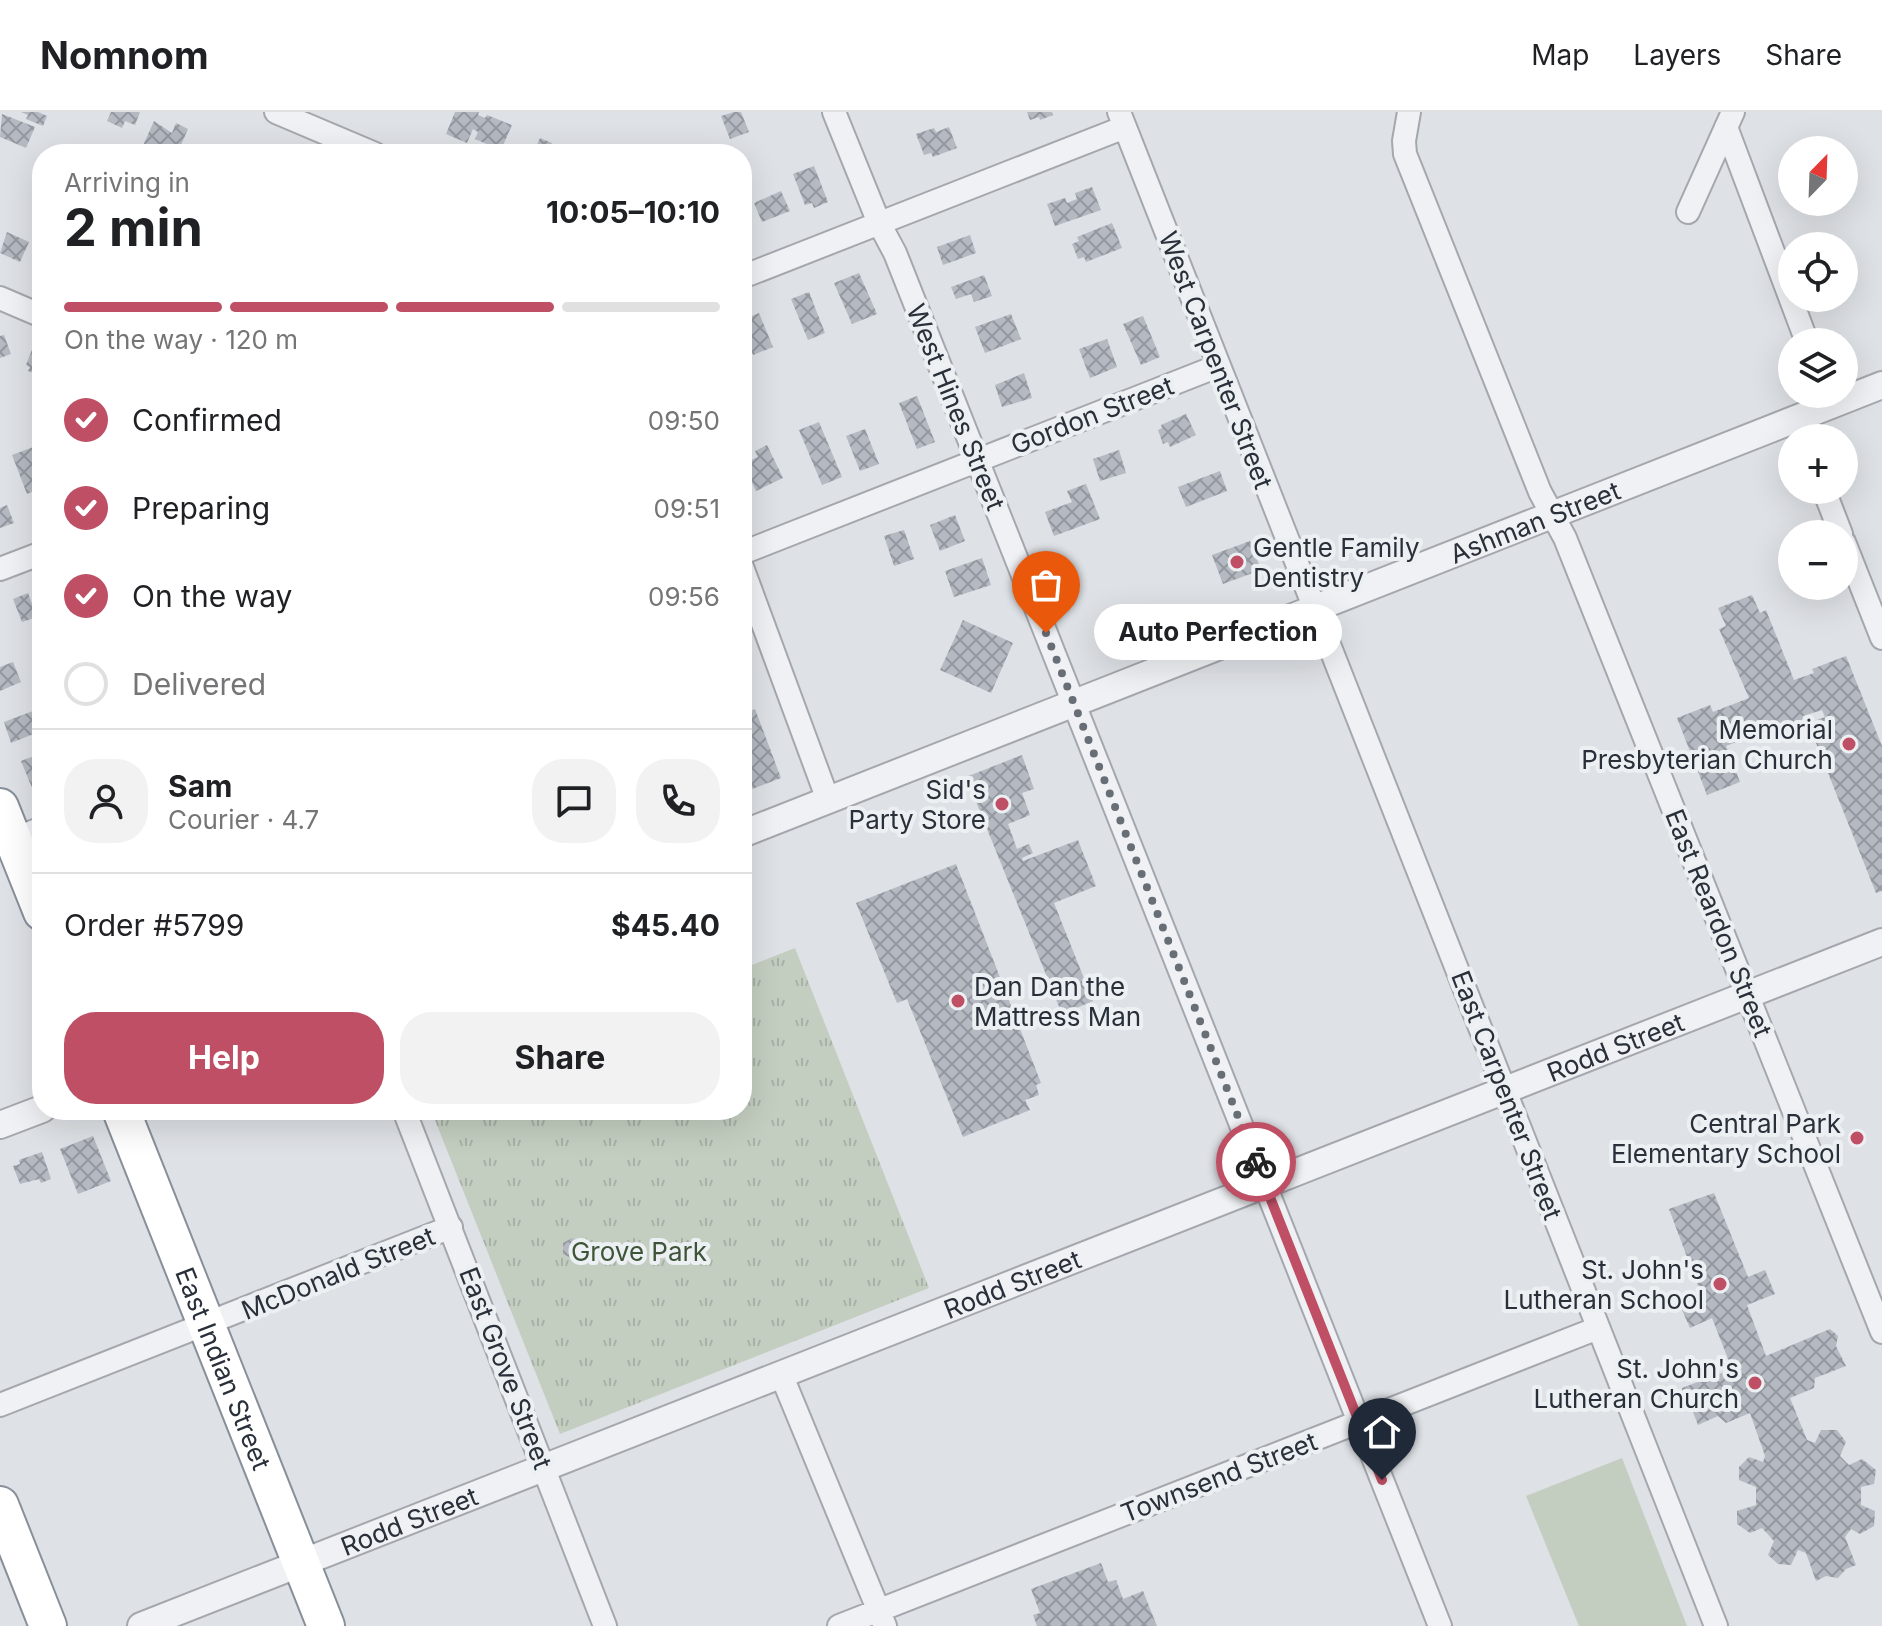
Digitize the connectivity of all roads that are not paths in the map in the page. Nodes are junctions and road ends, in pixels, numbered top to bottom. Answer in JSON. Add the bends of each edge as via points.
{"nodes":[{"id":1,"x":276,"y":112,"type":"edge"},
{"id":2,"x":834,"y":112,"type":"edge"},
{"id":3,"x":1409,"y":112,"type":"edge"},
{"id":4,"x":1730,"y":119,"type":"edge"},
{"id":5,"x":1122,"y":120,"type":"edge"},
{"id":6,"x":351,"y":144,"type":"edge"},
{"id":7,"x":1688,"y":212,"type":"dead end"},
{"id":8,"x":879,"y":223,"type":"junction"},
{"id":9,"x":752,"y":273,"type":"edge"},
{"id":10,"x":0,"y":298,"type":"edge"},
{"id":11,"x":32,"y":312,"type":"edge"},
{"id":12,"x":1802,"y":328,"type":"edge"},
{"id":13,"x":1218,"y":366,"type":"junction"},
{"id":14,"x":1882,"y":385,"type":"edge"},
{"id":15,"x":1858,"y":391,"type":"edge"},
{"id":16,"x":1820,"y":408,"type":"edge"},
{"id":17,"x":1803,"y":424,"type":"edge"},
{"id":18,"x":1778,"y":435,"type":"edge"},
{"id":19,"x":977,"y":460,"type":"junction"},
{"id":20,"x":1552,"y":515,"type":"junction"},
{"id":21,"x":752,"y":549,"type":"edge"},
{"id":22,"x":32,"y":557,"type":"edge"},
{"id":23,"x":0,"y":569,"type":"edge"},
{"id":24,"x":1858,"y":577,"type":"edge"},
{"id":25,"x":752,"y":594,"type":"edge"},
{"id":26,"x":1315,"y":608,"type":"junction"},
{"id":27,"x":1882,"y":638,"type":"edge"},
{"id":28,"x":1074,"y":703,"type":"junction"},
{"id":29,"x":828,"y":800,"type":"junction"},
{"id":30,"x":14,"y":830,"type":"edge"},
{"id":31,"x":752,"y":830,"type":"edge"},
{"id":32,"x":32,"y":883,"type":"edge"},
{"id":33,"x":1882,"y":942,"type":"edge"},
{"id":34,"x":1748,"y":994,"type":"junction"},
{"id":35,"x":1505,"y":1090,"type":"junction"},
{"id":36,"x":32,"y":1113,"type":"edge"},
{"id":37,"x":125,"y":1120,"type":"edge"},
{"id":38,"x":408,"y":1120,"type":"edge"},
{"id":39,"x":0,"y":1125,"type":"edge"},
{"id":40,"x":1264,"y":1184,"type":"junction"},
{"id":41,"x":451,"y":1227,"type":"junction"},
{"id":42,"x":207,"y":1326,"type":"junction"},
{"id":43,"x":1598,"y":1328,"type":"junction"},
{"id":44,"x":1882,"y":1332,"type":"edge"},
{"id":45,"x":781,"y":1374,"type":"junction"},
{"id":46,"x":0,"y":1405,"type":"edge"},
{"id":47,"x":1359,"y":1422,"type":"junction"},
{"id":48,"x":544,"y":1467,"type":"junction"},
{"id":49,"x":0,"y":1505,"type":"edge"},
{"id":50,"x":301,"y":1563,"type":"junction"},
{"id":51,"x":882,"y":1618,"type":"edge"},
{"id":52,"x":48,"y":1626,"type":"edge"},
{"id":53,"x":141,"y":1626,"type":"edge"},
{"id":54,"x":326,"y":1626,"type":"edge"},
{"id":55,"x":605,"y":1626,"type":"edge"},
{"id":56,"x":839,"y":1626,"type":"edge"},
{"id":57,"x":1440,"y":1626,"type":"edge"},
{"id":58,"x":1716,"y":1626,"type":"edge"}],
"edges":[{"from":1,"to":6,"type":"street"},
{"from":2,"to":8,"type":"street","name":"West Hines Street"},
{"from":3,"to":20,"type":"street","name":"East Reardon Street","via":[[1405,154]]},
{"from":4,"to":7,"type":"street"},
{"from":4,"to":12,"type":"street"},
{"from":5,"to":8,"type":"street"},
{"from":5,"to":13,"type":"street","name":"West Carpenter Street"},
{"from":8,"to":9,"type":"street"},
{"from":8,"to":19,"type":"street","name":"West Hines Street"},
{"from":10,"to":11,"type":"street"},
{"from":13,"to":19,"type":"street","name":"Gordon Street"},
{"from":13,"to":26,"type":"street","name":"West Carpenter Street"},
{"from":14,"to":15,"type":"street","name":"Ashman Street"},
{"from":16,"to":17,"type":"street","name":"Ashman Street"},
{"from":18,"to":20,"type":"street","name":"Ashman Street"},
{"from":19,"to":21,"type":"street","name":"Gordon Street"},
{"from":19,"to":28,"type":"street","name":"West Hines Street"},
{"from":20,"to":26,"type":"street","name":"Ashman Street"},
{"from":20,"to":34,"type":"street","name":"East Reardon Street"},
{"from":22,"to":23,"type":"street"},
{"from":24,"to":27,"type":"street"},
{"from":25,"to":29,"type":"street"},
{"from":26,"to":28,"type":"street","name":"Ashman Street"},
{"from":26,"to":35,"type":"street","name":"East Carpenter Street"},
{"from":28,"to":29,"type":"street","name":"Ashman Street"},
{"from":28,"to":40,"type":"street","name":"West Hines Street"},
{"from":29,"to":31,"type":"street","name":"Ashman Street"},
{"from":30,"to":32,"type":"highway"},
{"from":33,"to":34,"type":"street","name":"Rodd Street"},
{"from":34,"to":35,"type":"street","name":"Rodd Street"},
{"from":34,"to":44,"type":"street","name":"East Reardon Street"},
{"from":35,"to":40,"type":"street","name":"Rodd Street"},
{"from":35,"to":43,"type":"street","name":"East Carpenter Street"},
{"from":36,"to":39,"type":"street"},
{"from":37,"to":42,"type":"highway","name":"East Indian Street"},
{"from":38,"to":41,"type":"street","name":"East Grove Street"},
{"from":40,"to":45,"type":"street","name":"Rodd Street"},
{"from":40,"to":47,"type":"street","name":"West Hines Street"},
{"from":41,"to":42,"type":"street","name":"McDonald Street"},
{"from":41,"to":48,"type":"street","name":"East Grove Street"},
{"from":42,"to":46,"type":"street","name":"McDonald Street"},
{"from":42,"to":50,"type":"highway","name":"East Indian Street"},
{"from":43,"to":47,"type":"street","name":"Townsend Street"},
{"from":43,"to":58,"type":"street","name":"East Carpenter Street"},
{"from":45,"to":48,"type":"street","name":"Rodd Street"},
{"from":45,"to":51,"type":"street"},
{"from":47,"to":51,"type":"street","name":"Townsend Street"},
{"from":47,"to":57,"type":"street","name":"West Hines Street"},
{"from":48,"to":50,"type":"street","name":"Rodd Street"},
{"from":48,"to":55,"type":"street","name":"East Grove Street"},
{"from":49,"to":52,"type":"highway"},
{"from":50,"to":53,"type":"street","name":"Rodd Street"},
{"from":50,"to":54,"type":"highway","name":"East Indian Street"},
{"from":51,"to":56,"type":"street","name":"Townsend Street"}]}
